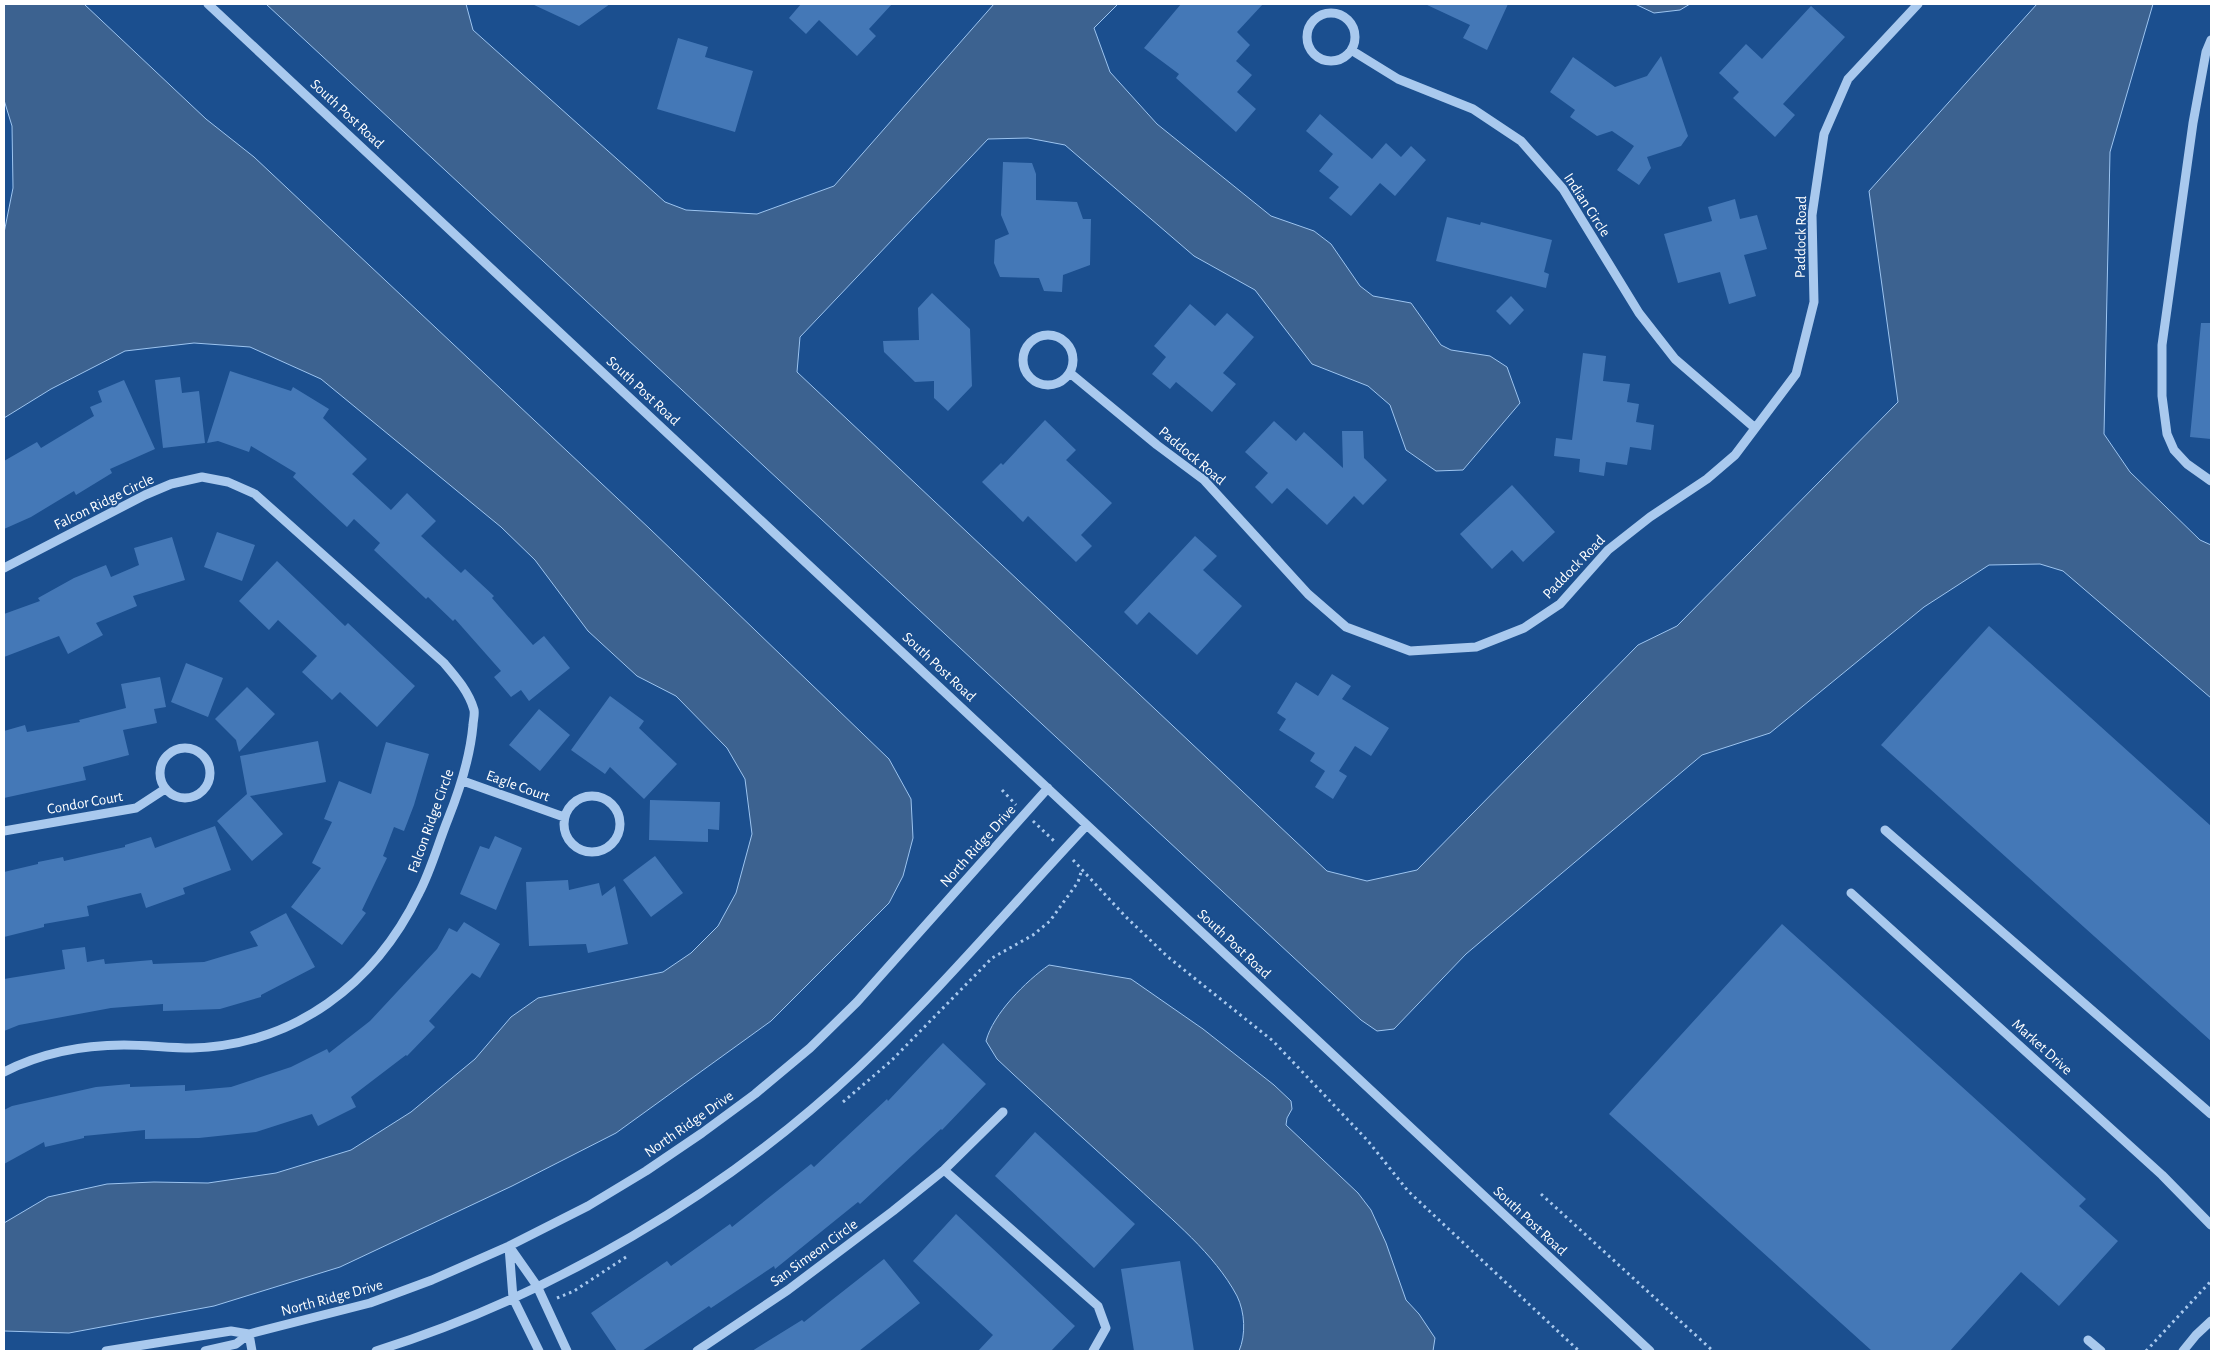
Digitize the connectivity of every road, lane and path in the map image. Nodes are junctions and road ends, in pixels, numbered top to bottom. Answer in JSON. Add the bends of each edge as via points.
{"nodes":[{"id":1,"x":208,"y":4,"type":"edge"},
{"id":2,"x":1918,"y":4,"type":"edge"},
{"id":3,"x":2211,"y":40,"type":"edge"},
{"id":4,"x":1351,"y":50,"type":"junction"},
{"id":5,"x":1070,"y":373,"type":"junction"},
{"id":6,"x":1755,"y":428,"type":"junction"},
{"id":7,"x":2211,"y":481,"type":"edge"},
{"id":8,"x":4,"y":568,"type":"edge"},
{"id":9,"x":463,"y":781,"type":"junction"},
{"id":10,"x":1048,"y":788,"type":"junction"},
{"id":11,"x":166,"y":789,"type":"junction"},
{"id":12,"x":1002,"y":790,"type":"dead end"},
{"id":13,"x":1025,"y":814,"type":"junction"},
{"id":14,"x":564,"y":818,"type":"junction"},
{"id":15,"x":1087,"y":825,"type":"junction"},
{"id":16,"x":1886,"y":830,"type":"dead end"},
{"id":17,"x":4,"y":832,"type":"edge"},
{"id":18,"x":1063,"y":850,"type":"junction"},
{"id":19,"x":1851,"y":893,"type":"dead end"},
{"id":20,"x":4,"y":1072,"type":"edge"},
{"id":21,"x":1003,"y":1112,"type":"dead end"},
{"id":22,"x":2211,"y":1114,"type":"edge"},
{"id":23,"x":944,"y":1170,"type":"junction"},
{"id":24,"x":1541,"y":1194,"type":"dead end"},
{"id":25,"x":2211,"y":1225,"type":"edge"},
{"id":26,"x":509,"y":1246,"type":"junction"},
{"id":27,"x":2211,"y":1281,"type":"edge"},
{"id":28,"x":537,"y":1286,"type":"junction"},
{"id":29,"x":513,"y":1298,"type":"junction"},
{"id":30,"x":2211,"y":1321,"type":"edge"},
{"id":31,"x":248,"y":1334,"type":"junction"},
{"id":32,"x":2088,"y":1340,"type":"dead end"},
{"id":33,"x":106,"y":1351,"type":"edge"},
{"id":34,"x":205,"y":1351,"type":"edge"},
{"id":35,"x":252,"y":1351,"type":"edge"},
{"id":36,"x":376,"y":1351,"type":"edge"},
{"id":37,"x":539,"y":1351,"type":"edge"},
{"id":38,"x":567,"y":1351,"type":"edge"},
{"id":39,"x":697,"y":1351,"type":"edge"},
{"id":40,"x":1093,"y":1351,"type":"edge"},
{"id":41,"x":1579,"y":1351,"type":"edge"},
{"id":42,"x":1650,"y":1351,"type":"edge"},
{"id":43,"x":1713,"y":1351,"type":"edge"},
{"id":44,"x":2101,"y":1351,"type":"edge"},
{"id":45,"x":2146,"y":1351,"type":"edge"},
{"id":46,"x":2183,"y":1351,"type":"edge"}],
"edges":[{"from":1,"to":10,"type":"street","name":"South Post Road"},
{"from":2,"to":6,"type":"street","name":"Paddock Road","via":[[1848,79],[1824,134],[1812,215],[1814,302],[1796,374]]},
{"from":3,"to":7,"type":"street","via":[[2192,123],[2162,345],[2162,396],[2167,434],[2174,450]]},
{"from":4,"to":4,"type":"street","via":[[1354,32],[1343,17],[1325,14],[1310,25],[1307,43],[1318,58],[1336,61]]},
{"from":4,"to":6,"type":"street","name":"Indian Circle","via":[[1398,79],[1473,108],[1521,141],[1563,189],[1639,313],[1675,360]]},
{"from":5,"to":5,"type":"street","via":[[1072,354],[1060,338],[1042,336],[1026,348],[1024,366],[1035,382],[1055,384]]},
{"from":5,"to":6,"type":"street","name":"Paddock Road","via":[[1204,480],[1308,594],[1346,627],[1410,651],[1476,647],[1524,628],[1560,604],[1608,550],[1735,455]]},
{"from":8,"to":9,"type":"street","name":"Falcon Ridge Circle","via":[[171,484],[202,477],[228,482],[255,494],[444,662],[464,687],[474,711],[472,740]]},
{"from":9,"to":14,"type":"street","name":"Eagle Court"},
{"from":9,"to":20,"type":"street","name":"Falcon Ridge Circle","via":[[420,892],[403,922],[358,981],[318,1010],[283,1029],[236,1043],[192,1048],[122,1045],[68,1049],[23,1062]]},
{"from":10,"to":13,"type":"street","name":"North Ridge Drive"},
{"from":10,"to":15,"type":"street","name":"South Post Road"},
{"from":11,"to":11,"type":"street","via":[[179,798],[201,793],[210,780],[204,757],[191,749],[169,754],[160,775]]},
{"from":11,"to":17,"type":"street","name":"Condor Court","via":[[136,808]]},
{"from":12,"to":13,"type":"path"},
{"from":13,"to":18,"type":"path"},
{"from":13,"to":26,"type":"street","name":"North Ridge Drive","via":[[857,1002],[810,1048],[762,1088],[646,1171],[588,1206]]},
{"from":14,"to":14,"type":"street","name":"Eagle Court","via":[[570,843],[585,852],[594,853],[610,846],[620,831],[614,806],[599,797],[581,798],[574,802]]},
{"from":15,"to":18,"type":"street"},
{"from":15,"to":42,"type":"street","name":"South Post Road"},
{"from":16,"to":22,"type":"street"},
{"from":18,"to":28,"type":"street","via":[[899,1028],[804,1115],[695,1196],[637,1233]]},
{"from":18,"to":41,"type":"path","via":[[1168,957],[1273,1041],[1368,1141],[1408,1191]]},
{"from":19,"to":25,"type":"street","name":"Market Drive","via":[[2162,1175]]},
{"from":21,"to":23,"type":"street","name":"San Simeon Circle"},
{"from":23,"to":39,"type":"street","name":"San Simeon Circle","via":[[803,1279]]},
{"from":23,"to":40,"type":"street","via":[[1098,1306],[1106,1328]]},
{"from":24,"to":43,"type":"path"},
{"from":26,"to":28,"type":"street"},
{"from":26,"to":29,"type":"street"},
{"from":26,"to":31,"type":"street","name":"North Ridge Drive","via":[[370,1304]]},
{"from":27,"to":45,"type":"path"},
{"from":28,"to":29,"type":"street"},
{"from":28,"to":38,"type":"street"},
{"from":29,"to":36,"type":"street"},
{"from":29,"to":37,"type":"street"},
{"from":30,"to":46,"type":"street"},
{"from":31,"to":33,"type":"street","name":"North Ridge Drive","via":[[231,1331]]},
{"from":31,"to":34,"type":"street","name":"North Ridge Drive","via":[[236,1344]]},
{"from":31,"to":35,"type":"street"},
{"from":32,"to":44,"type":"street"}]}
